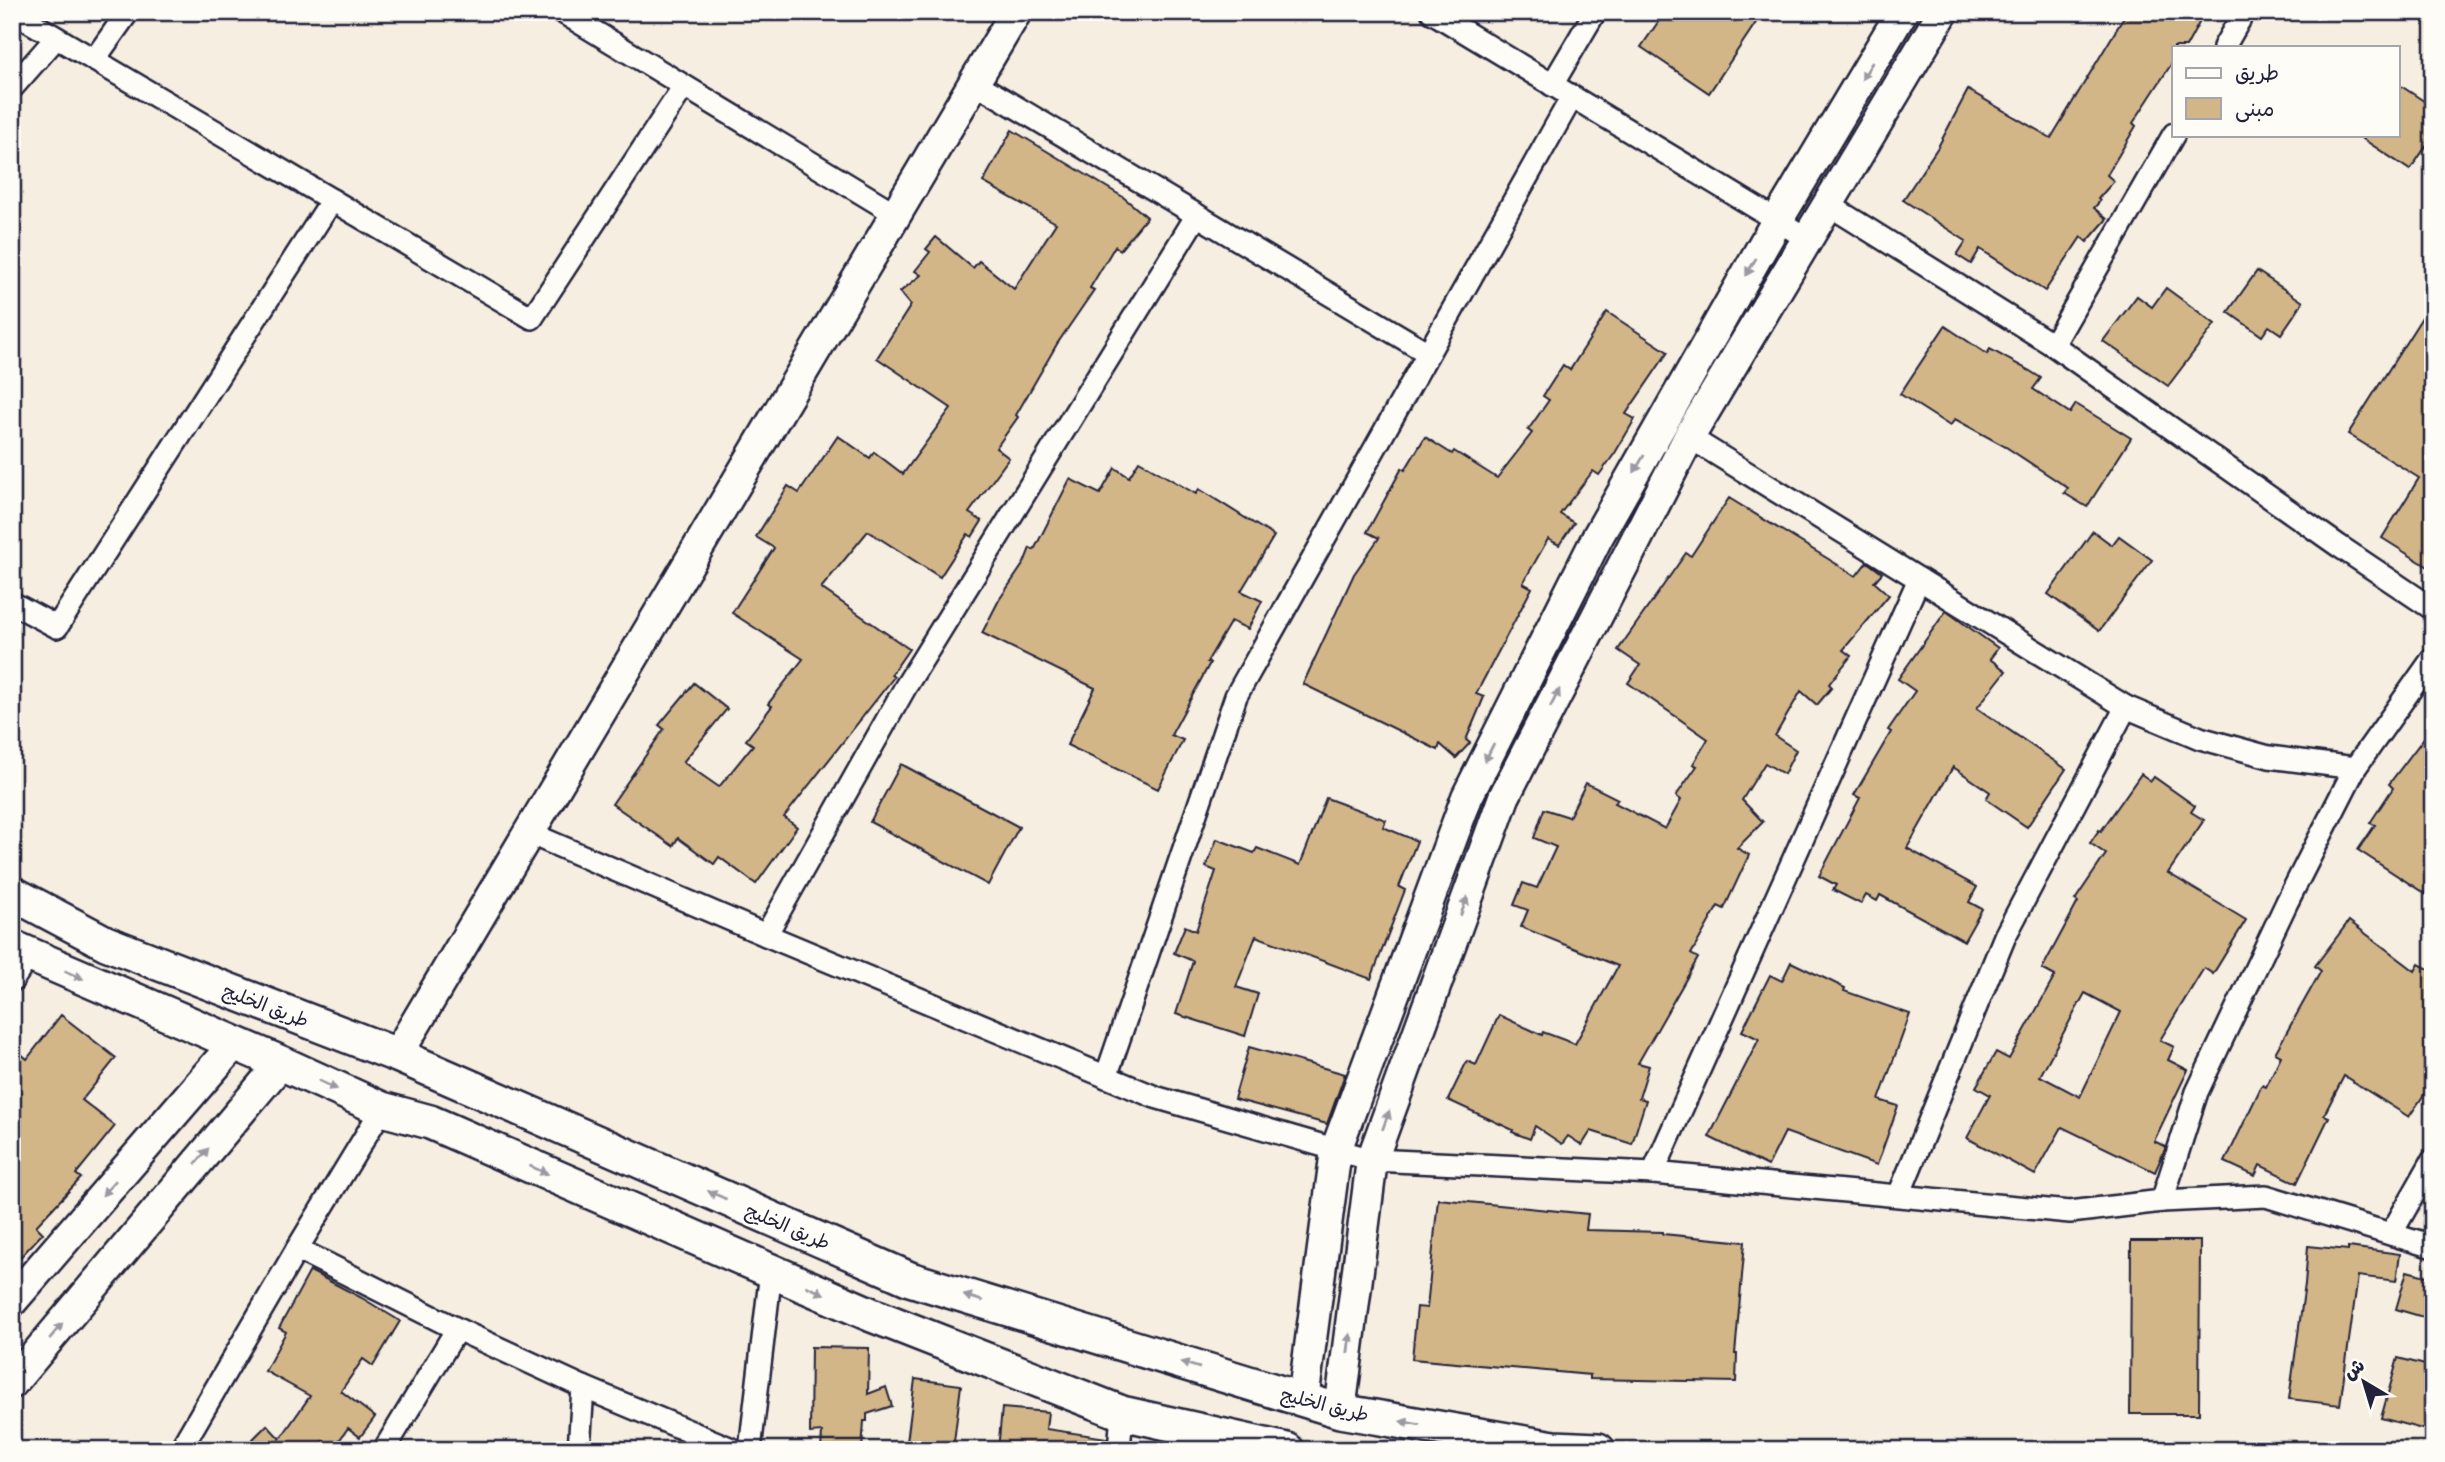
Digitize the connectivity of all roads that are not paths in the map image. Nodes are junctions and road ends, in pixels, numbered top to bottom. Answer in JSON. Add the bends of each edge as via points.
{"nodes":[{"id":1,"x":13,"y":12,"type":"edge"},
{"id":2,"x":128,"y":12,"type":"edge"},
{"id":3,"x":562,"y":12,"type":"edge"},
{"id":4,"x":1016,"y":12,"type":"edge"},
{"id":5,"x":1432,"y":12,"type":"edge"},
{"id":6,"x":1595,"y":12,"type":"edge"},
{"id":7,"x":1902,"y":12,"type":"edge"},
{"id":8,"x":1943,"y":12,"type":"edge"},
{"id":9,"x":2244,"y":12,"type":"edge"},
{"id":10,"x":56,"y":38,"type":"junction"},
{"id":11,"x":2225,"y":46,"type":"edge"},
{"id":12,"x":94,"y":60,"type":"junction"},
{"id":13,"x":974,"y":82,"type":"junction"},
{"id":14,"x":1552,"y":85,"type":"junction"},
{"id":15,"x":684,"y":86,"type":"junction"},
{"id":16,"x":12,"y":88,"type":"edge"},
{"id":17,"x":1572,"y":97,"type":"junction"},
{"id":18,"x":2173,"y":136,"type":"edge"},
{"id":19,"x":332,"y":200,"type":"junction"},
{"id":20,"x":1829,"y":205,"type":"junction"},
{"id":21,"x":896,"y":214,"type":"junction"},
{"id":22,"x":1197,"y":215,"type":"junction"},
{"id":23,"x":1777,"y":220,"type":"junction"},
{"id":24,"x":1808,"y":239,"type":"junction"},
{"id":25,"x":2053,"y":345,"type":"junction"},
{"id":26,"x":1428,"y":353,"type":"junction"},
{"id":27,"x":1689,"y":437,"type":"junction"},
{"id":28,"x":1919,"y":579,"type":"junction"},
{"id":29,"x":12,"y":603,"type":"edge"},
{"id":30,"x":2433,"y":609,"type":"edge"},
{"id":31,"x":2433,"y":658,"type":"edge"},
{"id":32,"x":2126,"y":706,"type":"junction"},
{"id":33,"x":2356,"y":768,"type":"junction"},
{"id":34,"x":529,"y":832,"type":"junction"},
{"id":35,"x":12,"y":893,"type":"edge"},
{"id":36,"x":766,"y":935,"type":"junction"},
{"id":37,"x":18,"y":962,"type":"edge"},
{"id":38,"x":234,"y":1044,"type":"junction"},
{"id":39,"x":397,"y":1055,"type":"junction"},
{"id":40,"x":281,"y":1063,"type":"junction"},
{"id":41,"x":1106,"y":1077,"type":"junction"},
{"id":42,"x":382,"y":1110,"type":"junction"},
{"id":43,"x":1336,"y":1150,"type":"junction"},
{"id":44,"x":1372,"y":1160,"type":"junction"},
{"id":45,"x":2433,"y":1160,"type":"edge"},
{"id":46,"x":1653,"y":1173,"type":"junction"},
{"id":47,"x":1899,"y":1195,"type":"junction"},
{"id":48,"x":2162,"y":1201,"type":"junction"},
{"id":49,"x":2391,"y":1234,"type":"junction"},
{"id":50,"x":2433,"y":1247,"type":"edge"},
{"id":51,"x":297,"y":1249,"type":"junction"},
{"id":52,"x":771,"y":1271,"type":"junction"},
{"id":53,"x":12,"y":1301,"type":"edge"},
{"id":54,"x":457,"y":1329,"type":"junction"},
{"id":55,"x":12,"y":1383,"type":"edge"},
{"id":56,"x":583,"y":1387,"type":"junction"},
{"id":57,"x":1303,"y":1400,"type":"junction"},
{"id":58,"x":1340,"y":1411,"type":"junction"},
{"id":59,"x":1122,"y":1413,"type":"junction"},
{"id":60,"x":180,"y":1450,"type":"edge"},
{"id":61,"x":384,"y":1450,"type":"edge"},
{"id":62,"x":579,"y":1450,"type":"edge"},
{"id":63,"x":734,"y":1450,"type":"edge"},
{"id":64,"x":750,"y":1450,"type":"edge"},
{"id":65,"x":1119,"y":1450,"type":"edge"},
{"id":66,"x":1287,"y":1450,"type":"edge"},
{"id":67,"x":1598,"y":1450,"type":"edge"}],
"edges":[{"from":1,"to":10,"type":"street"},
{"from":2,"to":12,"type":"street"},
{"from":3,"to":15,"type":"street"},
{"from":4,"to":13,"type":"street"},
{"from":5,"to":14,"type":"street"},
{"from":6,"to":14,"type":"street"},
{"from":7,"to":23,"type":"street","one_way":true},
{"from":8,"to":20,"type":"street"},
{"from":9,"to":11,"type":"street"},
{"from":10,"to":12,"type":"street"},
{"from":10,"to":16,"type":"street"},
{"from":12,"to":19,"type":"street"},
{"from":13,"to":21,"type":"street"},
{"from":13,"to":22,"type":"street"},
{"from":14,"to":17,"type":"street"},
{"from":15,"to":19,"type":"street","via":[[532,318]]},
{"from":15,"to":21,"type":"street"},
{"from":17,"to":23,"type":"street"},
{"from":17,"to":26,"type":"street"},
{"from":18,"to":25,"type":"street"},
{"from":19,"to":29,"type":"street","via":[[57,627]]},
{"from":20,"to":24,"type":"street"},
{"from":20,"to":25,"type":"street"},
{"from":21,"to":34,"type":"street"},
{"from":22,"to":26,"type":"street"},
{"from":22,"to":36,"type":"street","via":[[906,686]]},
{"from":23,"to":24,"type":"street"},
{"from":23,"to":43,"type":"street","one_way":true,"via":[[1598,536],[1467,797]]},
{"from":24,"to":27,"type":"street"},
{"from":25,"to":30,"type":"street"},
{"from":26,"to":41,"type":"street","via":[[1236,696]]},
{"from":27,"to":28,"type":"street"},
{"from":44,"to":27,"type":"street","one_way":true,"via":[[1504,797]]},
{"from":28,"to":32,"type":"street"},
{"from":28,"to":46,"type":"street"},
{"from":31,"to":33,"type":"street"},
{"from":32,"to":33,"type":"street","via":[[2200,738],[2269,757]]},
{"from":32,"to":47,"type":"street","via":[[2005,936]]},
{"from":33,"to":48,"type":"street","via":[[2197,1092]]},
{"from":34,"to":36,"type":"street"},
{"from":34,"to":39,"type":"street"},
{"from":35,"to":39,"type":"main road","name":"طريق الخليج","via":[[106,943]]},
{"from":36,"to":41,"type":"street"},
{"from":37,"to":38,"type":"main road","one_way":true},
{"from":38,"to":40,"type":"main road"},
{"from":38,"to":53,"type":"street","one_way":true},
{"from":57,"to":39,"type":"main road","name":"طريق الخليج","one_way":true,"via":[[910,1279]]},
{"from":40,"to":42,"type":"main road","one_way":true},
{"from":55,"to":40,"type":"street","one_way":true},
{"from":41,"to":43,"type":"street","via":[[1155,1097]]},
{"from":42,"to":51,"type":"street"},
{"from":42,"to":52,"type":"main road","one_way":true,"via":[[430,1122]]},
{"from":43,"to":44,"type":"street"},
{"from":43,"to":57,"type":"street"},
{"from":44,"to":46,"type":"street"},
{"from":58,"to":44,"type":"street","one_way":true},
{"from":45,"to":49,"type":"street"},
{"from":46,"to":47,"type":"street"},
{"from":47,"to":48,"type":"street","via":[[2070,1212]]},
{"from":48,"to":49,"type":"street","via":[[2266,1196]]},
{"from":49,"to":50,"type":"street"},
{"from":51,"to":54,"type":"street"},
{"from":51,"to":60,"type":"street"},
{"from":52,"to":59,"type":"main road","one_way":true},
{"from":52,"to":64,"type":"street"},
{"from":54,"to":56,"type":"street"},
{"from":54,"to":61,"type":"street"},
{"from":56,"to":62,"type":"street"},
{"from":56,"to":63,"type":"street"},
{"from":57,"to":58,"type":"main road","name":"طريق الخليج"},
{"from":67,"to":58,"type":"main road","name":"طريق الخليج","one_way":true,"via":[[1554,1448]]},
{"from":59,"to":65,"type":"street"},
{"from":59,"to":66,"type":"main road"}]}
